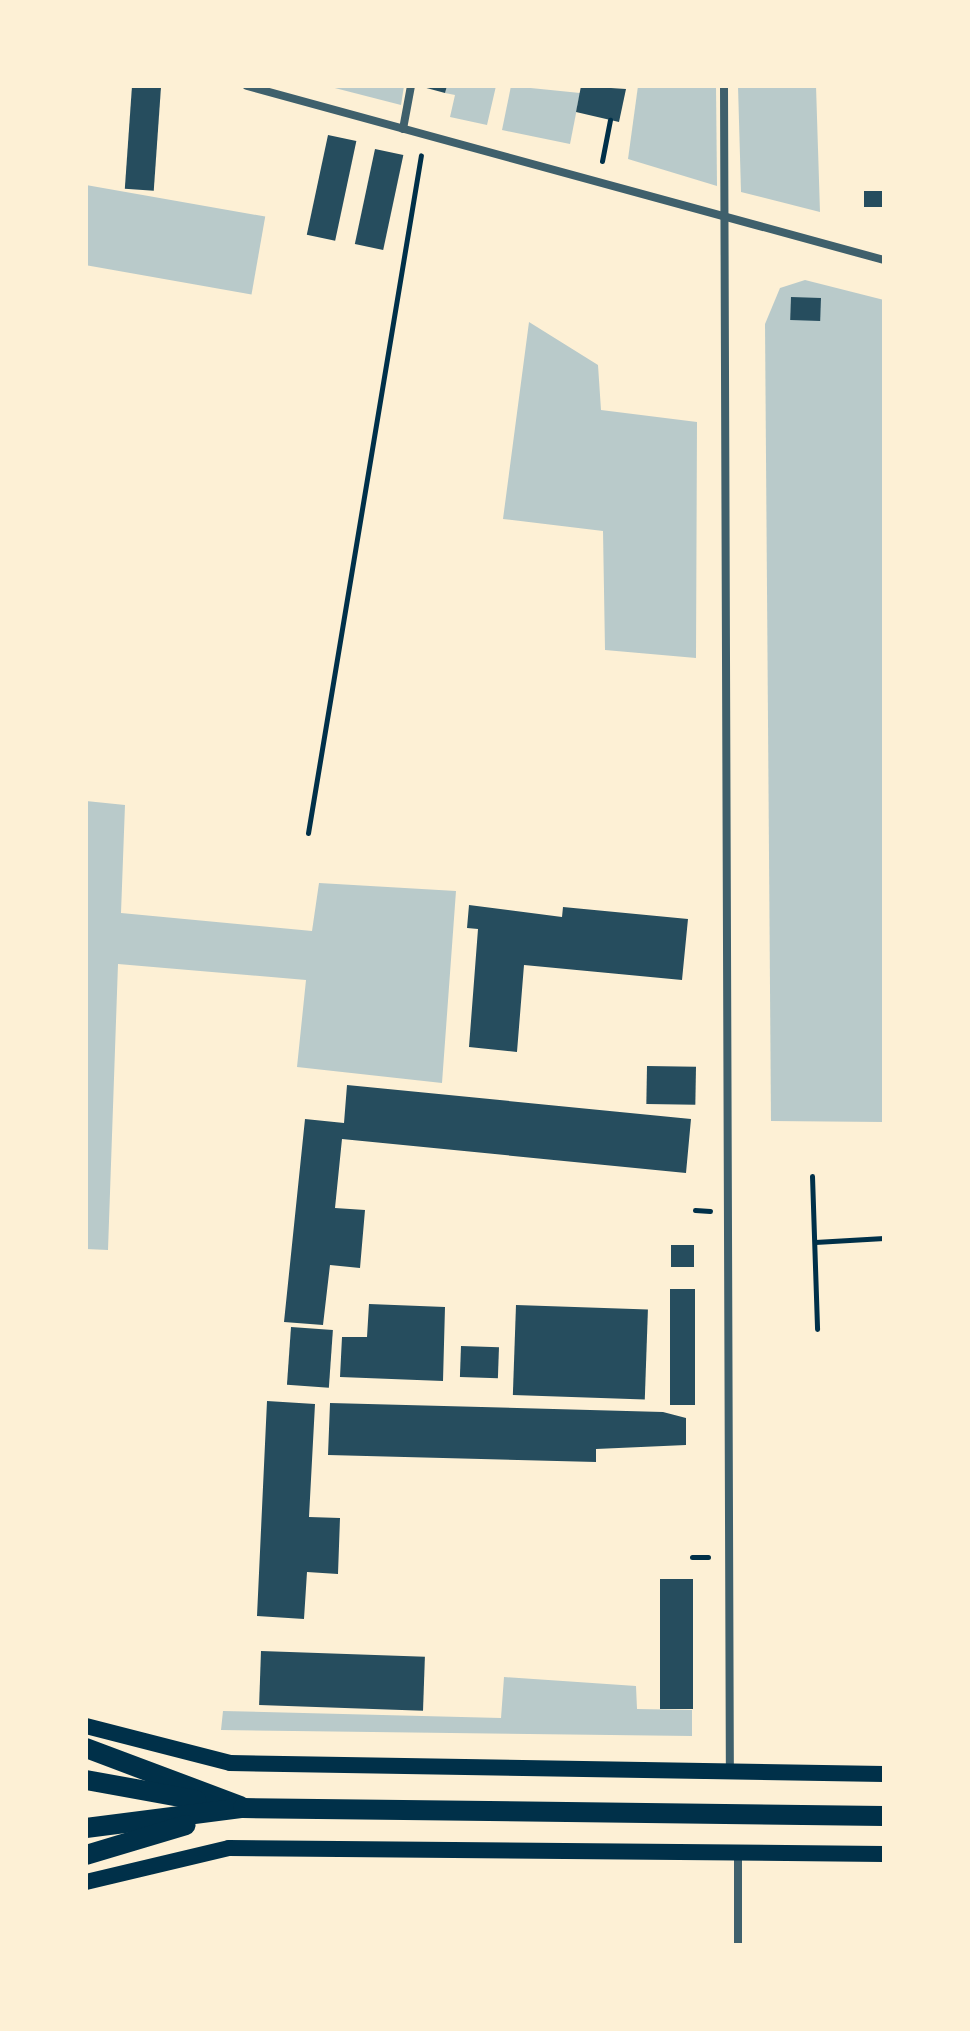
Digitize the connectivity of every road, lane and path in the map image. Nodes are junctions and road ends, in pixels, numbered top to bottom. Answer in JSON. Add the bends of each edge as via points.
{"nodes":[{"id":1,"x":247,"y":86,"type":"edge"},
{"id":2,"x":411,"y":86,"type":"edge"},
{"id":3,"x":724,"y":86,"type":"edge"},
{"id":4,"x":610,"y":120,"type":"dead end"},
{"id":5,"x":403,"y":129,"type":"junction"},
{"id":6,"x":425,"y":134,"type":"junction"},
{"id":7,"x":598,"y":182,"type":"junction"},
{"id":8,"x":724,"y":218,"type":"junction"},
{"id":9,"x":884,"y":260,"type":"edge"},
{"id":10,"x":308,"y":833,"type":"dead end"},
{"id":11,"x":812,"y":1176,"type":"dead end"},
{"id":12,"x":884,"y":1238,"type":"edge"},
{"id":13,"x":815,"y":1242,"type":"junction"},
{"id":14,"x":817,"y":1329,"type":"dead end"},
{"id":15,"x":86,"y":1726,"type":"edge"},
{"id":16,"x":86,"y":1748,"type":"edge"},
{"id":17,"x":730,"y":1770,"type":"junction"},
{"id":18,"x":884,"y":1774,"type":"edge"},
{"id":19,"x":86,"y":1780,"type":"edge"},
{"id":20,"x":243,"y":1808,"type":"junction"},
{"id":21,"x":884,"y":1816,"type":"edge"},
{"id":22,"x":86,"y":1828,"type":"edge"},
{"id":23,"x":738,"y":1849,"type":"junction"},
{"id":24,"x":884,"y":1854,"type":"edge"},
{"id":25,"x":86,"y":1855,"type":"edge"},
{"id":26,"x":86,"y":1882,"type":"edge"},
{"id":27,"x":738,"y":1945,"type":"edge"}],
"edges":[{"from":1,"to":5,"type":"street"},
{"from":2,"to":5,"type":"street"},
{"from":3,"to":8,"type":"street"},
{"from":4,"to":7,"type":"path"},
{"from":5,"to":6,"type":"street"},
{"from":6,"to":7,"type":"street"},
{"from":6,"to":10,"type":"path"},
{"from":7,"to":8,"type":"street"},
{"from":8,"to":9,"type":"street"},
{"from":8,"to":17,"type":"street"},
{"from":11,"to":13,"type":"path"},
{"from":12,"to":13,"type":"path"},
{"from":13,"to":14,"type":"path"},
{"from":15,"to":17,"type":"main road","via":[[230,1763]]},
{"from":16,"to":20,"type":"main road"},
{"from":17,"to":18,"type":"main road"},
{"from":19,"to":20,"type":"main road"},
{"from":20,"to":21,"type":"main road"},
{"from":20,"to":22,"type":"main road"},
{"from":20,"to":25,"type":"main road"},
{"from":23,"to":24,"type":"main road"},
{"from":23,"to":26,"type":"main road","via":[[229,1848]]},
{"from":23,"to":27,"type":"street"}]}
